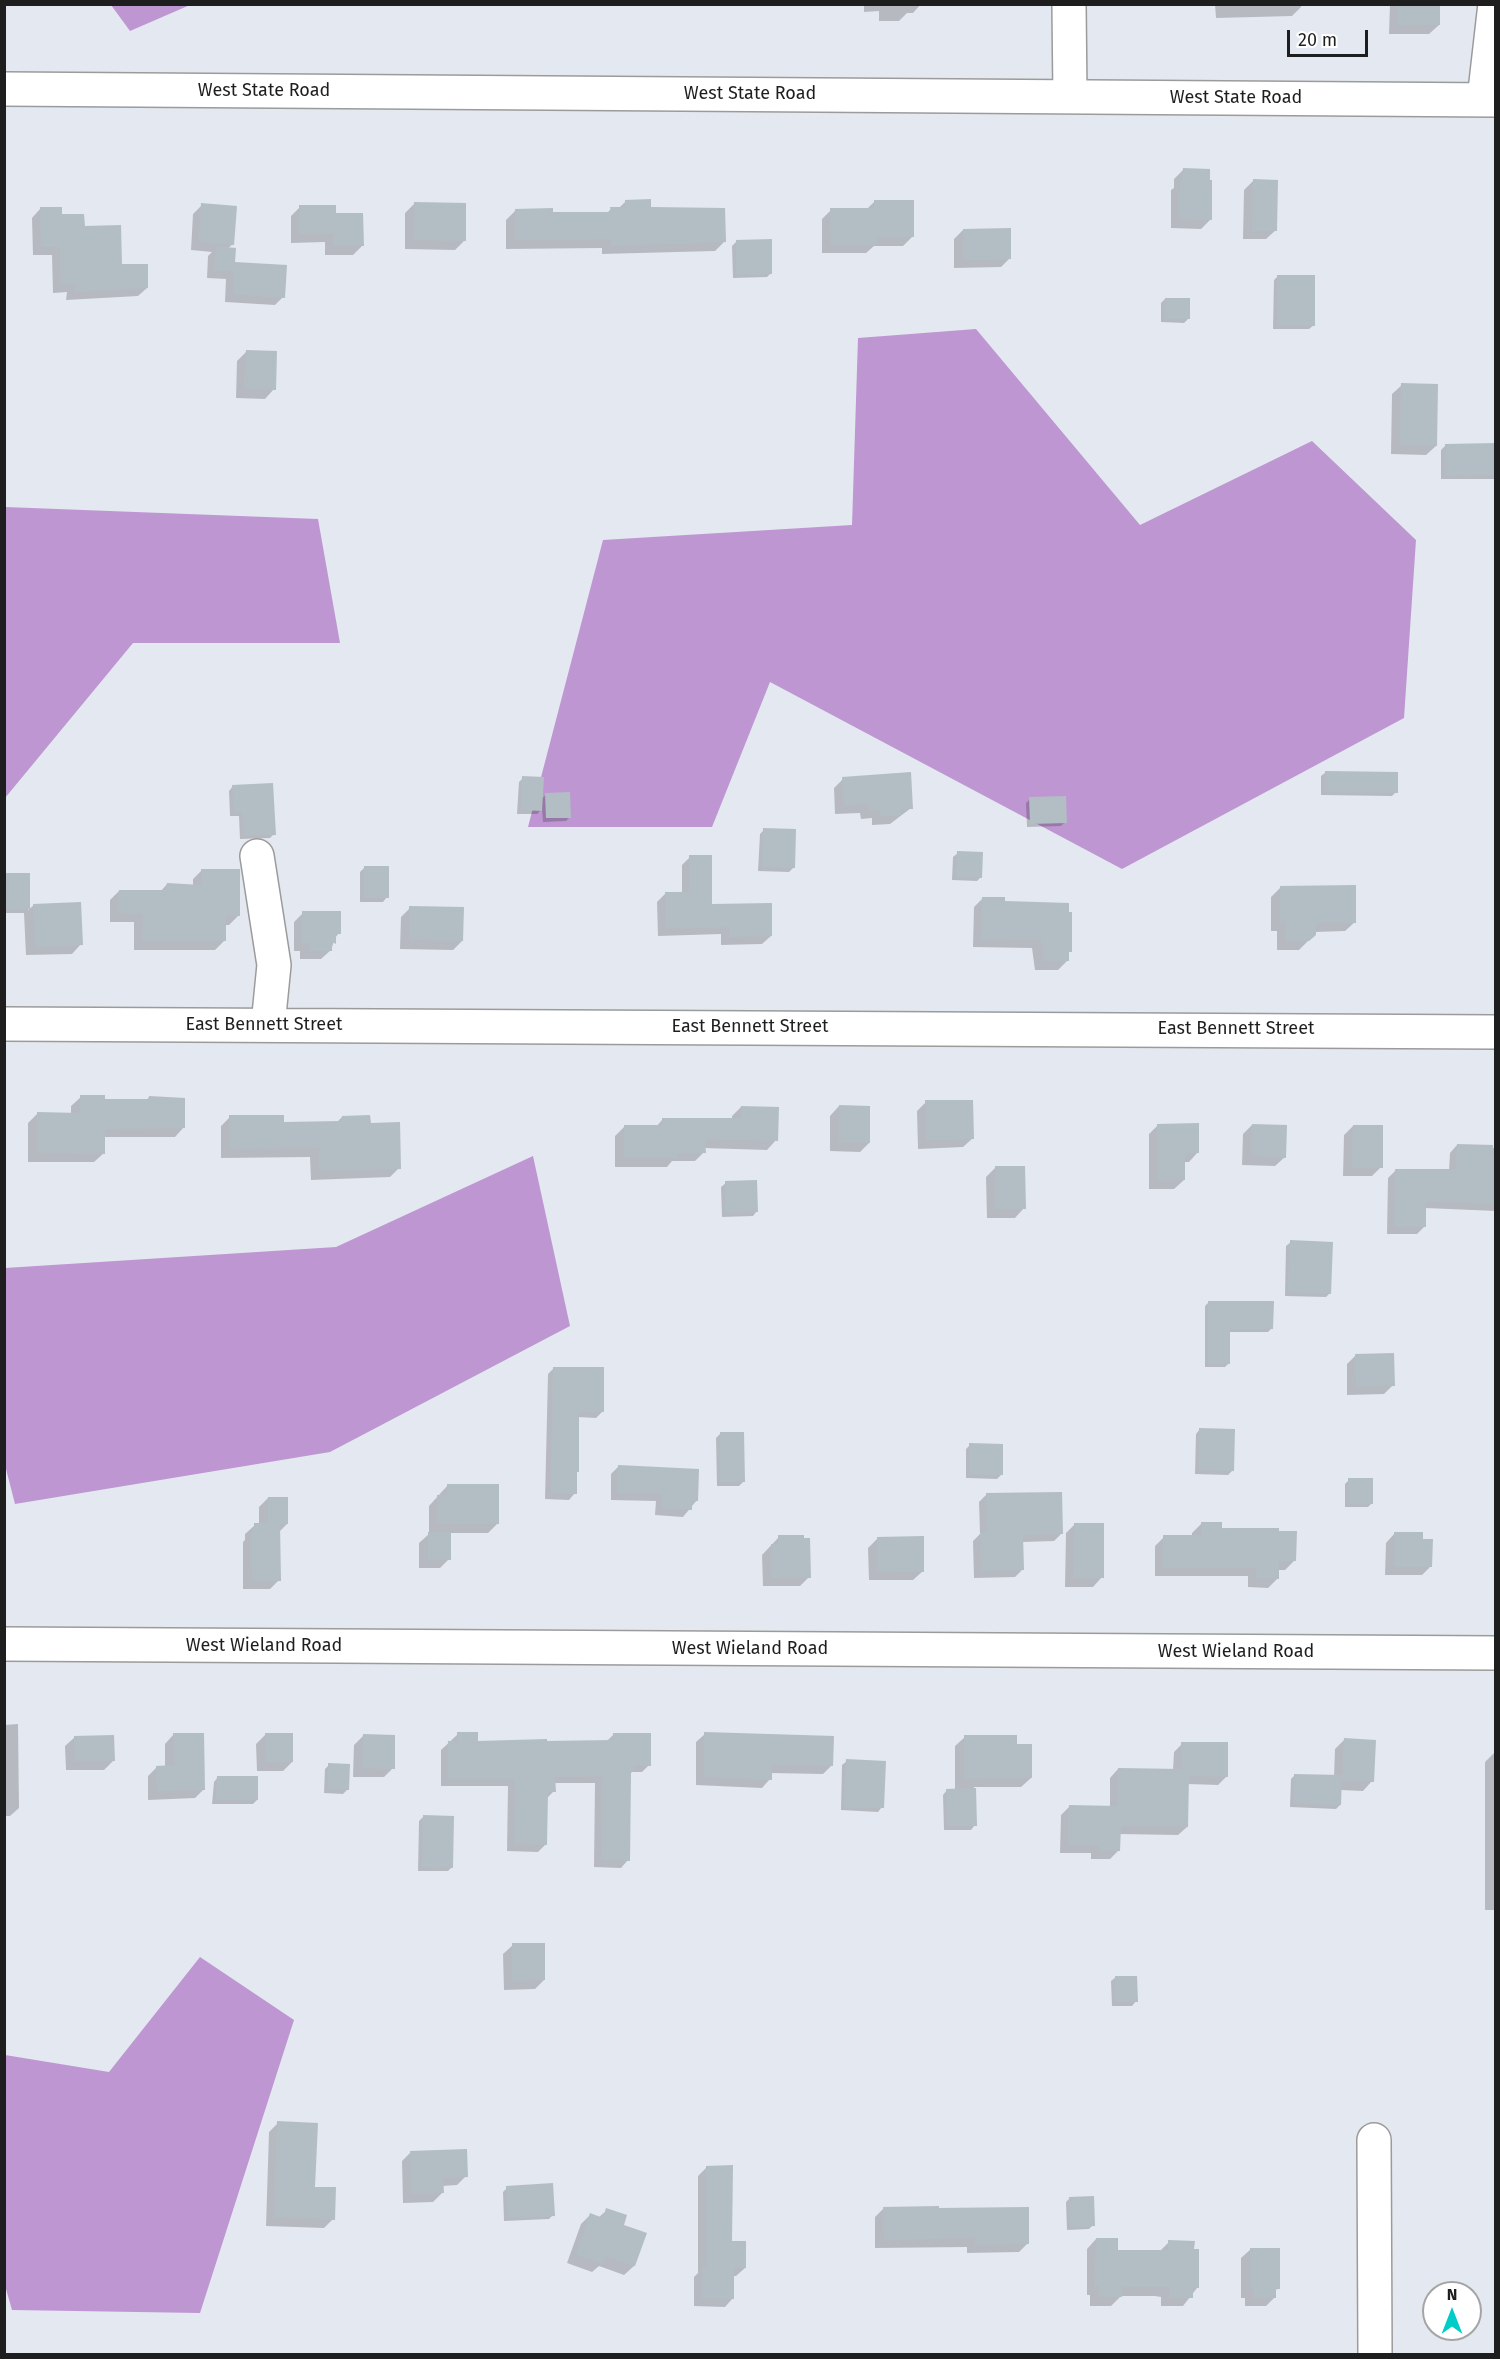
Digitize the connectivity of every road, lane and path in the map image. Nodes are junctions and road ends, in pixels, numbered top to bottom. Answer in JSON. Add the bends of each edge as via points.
{"nodes":[{"id":1,"x":1069,"y":4,"type":"edge"},
{"id":2,"x":1495,"y":4,"type":"edge"},
{"id":3,"x":4,"y":88,"type":"edge"},
{"id":4,"x":1070,"y":97,"type":"junction"},
{"id":5,"x":1490,"y":100,"type":"edge"},
{"id":6,"x":257,"y":856,"type":"dead end"},
{"id":7,"x":4,"y":1024,"type":"edge"},
{"id":8,"x":268,"y":1025,"type":"junction"},
{"id":9,"x":1496,"y":1032,"type":"edge"},
{"id":10,"x":4,"y":1644,"type":"edge"},
{"id":11,"x":1496,"y":1653,"type":"edge"},
{"id":12,"x":1374,"y":2140,"type":"dead end"},
{"id":13,"x":1374,"y":2355,"type":"edge"}],
"edges":[{"from":1,"to":4,"type":"street"},
{"from":2,"to":5,"type":"street"},
{"from":3,"to":4,"type":"street","name":"West State Road"},
{"from":4,"to":5,"type":"street","name":"West State Road"},
{"from":6,"to":8,"type":"street","via":[[274,965]]},
{"from":7,"to":8,"type":"street","name":"East Bennett Street"},
{"from":8,"to":9,"type":"street","name":"East Bennett Street"},
{"from":10,"to":11,"type":"street","name":"West Wieland Road"},
{"from":12,"to":13,"type":"street"}]}
